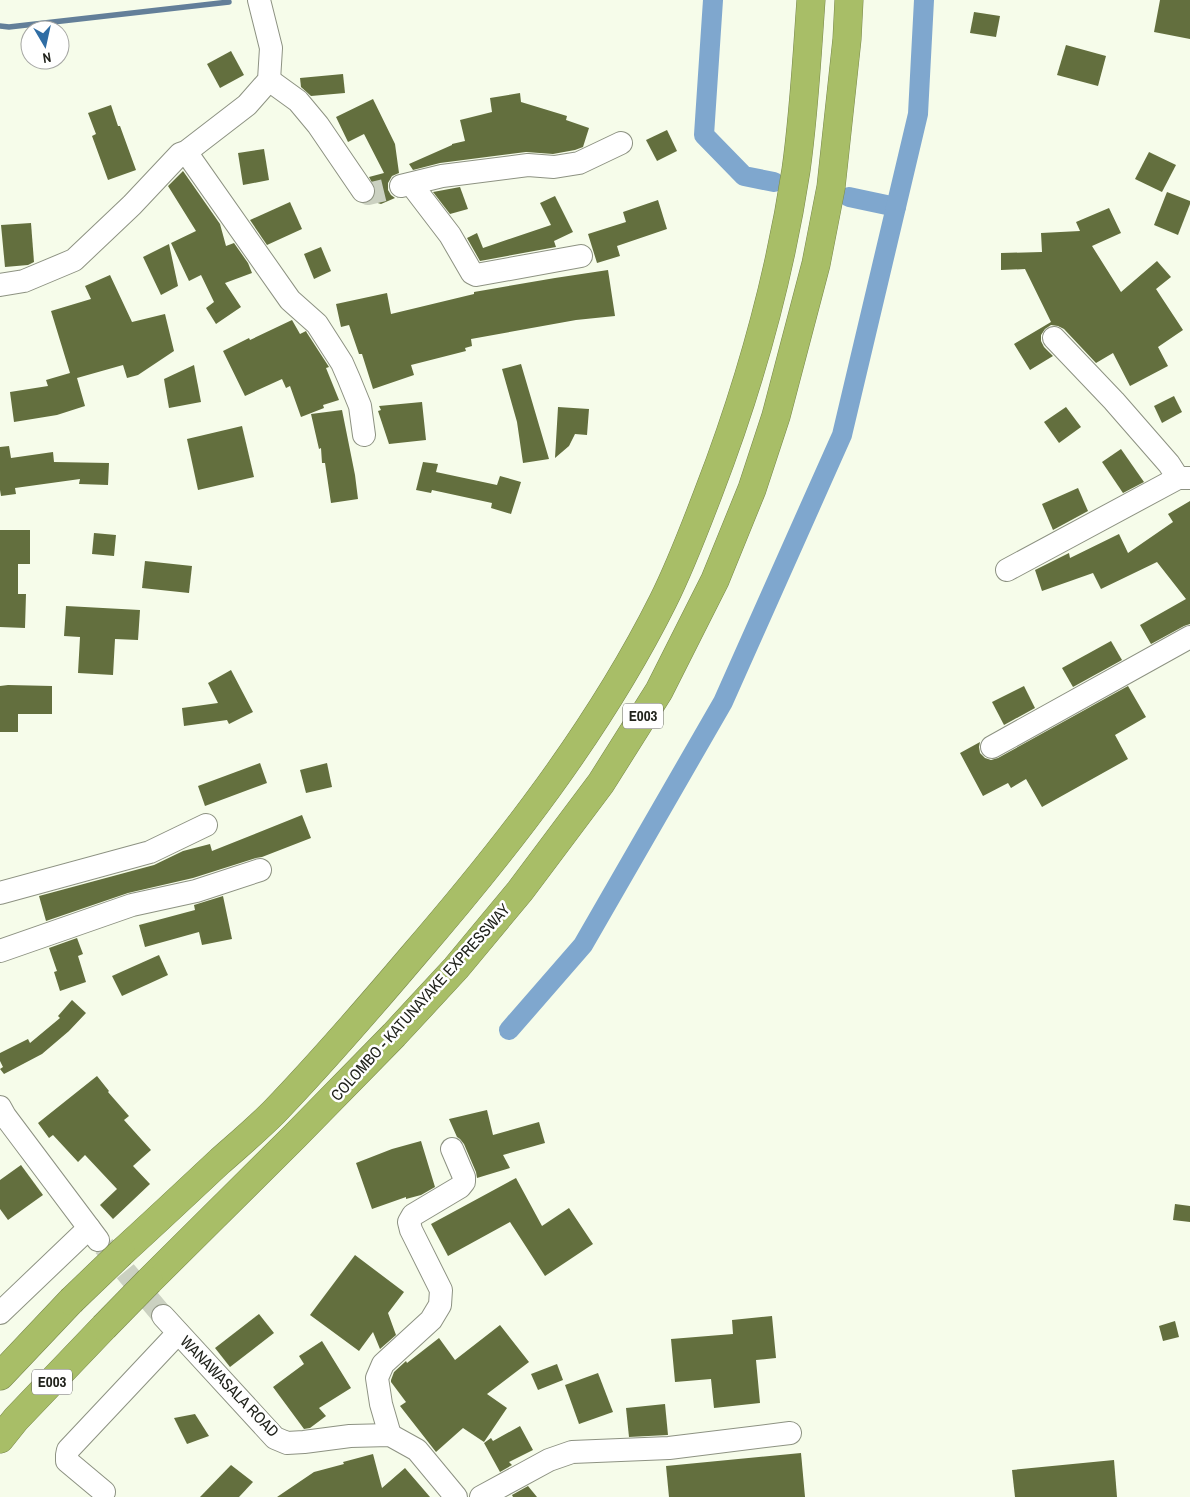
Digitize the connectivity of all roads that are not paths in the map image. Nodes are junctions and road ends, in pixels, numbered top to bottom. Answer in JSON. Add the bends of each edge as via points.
{"nodes":[{"id":1,"x":259,"y":0,"type":"edge"},
{"id":2,"x":811,"y":0,"type":"edge"},
{"id":3,"x":849,"y":0,"type":"edge"},
{"id":4,"x":269,"y":80,"type":"junction"},
{"id":5,"x":621,"y":143,"type":"dead end"},
{"id":6,"x":186,"y":152,"type":"junction"},
{"id":7,"x":363,"y":191,"type":"dead end"},
{"id":8,"x":581,"y":256,"type":"dead end"},
{"id":9,"x":0,"y":284,"type":"edge"},
{"id":10,"x":1054,"y":338,"type":"dead end"},
{"id":11,"x":364,"y":435,"type":"dead end"},
{"id":12,"x":1184,"y":478,"type":"edge"},
{"id":13,"x":1007,"y":570,"type":"dead end"},
{"id":14,"x":1190,"y":637,"type":"edge"},
{"id":15,"x":992,"y":747,"type":"dead end"},
{"id":16,"x":206,"y":825,"type":"dead end"},
{"id":17,"x":260,"y":870,"type":"dead end"},
{"id":18,"x":0,"y":892,"type":"edge"},
{"id":19,"x":0,"y":951,"type":"edge"},
{"id":20,"x":0,"y":1107,"type":"edge"},
{"id":21,"x":452,"y":1149,"type":"dead end"},
{"id":22,"x":103,"y":1240,"type":"junction"},
{"id":23,"x":0,"y":1312,"type":"edge"},
{"id":24,"x":163,"y":1316,"type":"tunnel mouth"},
{"id":25,"x":178,"y":1333,"type":"junction"},
{"id":26,"x":0,"y":1376,"type":"edge"},
{"id":27,"x":790,"y":1433,"type":"dead end"},
{"id":28,"x":390,"y":1435,"type":"junction"},
{"id":29,"x":0,"y":1439,"type":"edge"},
{"id":30,"x":104,"y":1492,"type":"dead end"},
{"id":31,"x":456,"y":1497,"type":"edge"},
{"id":32,"x":481,"y":1497,"type":"edge"}],
"edges":[{"from":1,"to":4,"type":"street","via":[[270,48]]},
{"from":2,"to":22,"type":"highway","number":"E003","via":[[796,168],[765,321],[729,437],[690,542],[635,654],[590,728],[539,800],[489,866],[367,1010],[272,1114]]},
{"from":3,"to":29,"type":"highway","name":"COLOMBO - KATUNAYAKE EXPRESSWAY","number":"E003","bridge":true,"via":[[830,187],[816,264],[776,416],[752,489],[715,580],[659,691],[601,783],[520,891],[456,968],[394,1035],[104,1327]]},
{"from":4,"to":6,"type":"street","via":[[247,105]]},
{"from":4,"to":7,"type":"street","via":[[298,101]]},
{"from":5,"to":8,"type":"street","via":[[580,162],[442,176],[406,185],[450,235],[476,275]]},
{"from":6,"to":9,"type":"street","via":[[180,154],[74,260],[24,281]]},
{"from":6,"to":11,"type":"street","via":[[290,300],[317,324],[342,363],[360,406]]},
{"from":10,"to":12,"type":"street"},
{"from":12,"to":13,"type":"street"},
{"from":14,"to":15,"type":"street"},
{"from":16,"to":18,"type":"street","via":[[150,852]]},
{"from":17,"to":19,"type":"street","via":[[196,891],[132,904]]},
{"from":20,"to":22,"type":"street"},
{"from":21,"to":28,"type":"street","via":[[464,1182],[413,1215],[409,1222],[441,1290],[440,1305],[431,1320],[383,1364],[377,1378]]},
{"from":22,"to":23,"type":"street"},
{"from":22,"to":26,"type":"highway","number":"E003","bridge":true,"via":[[71,1301]]},
{"from":24,"to":25,"type":"street","name":"WANAWASALA ROAD"},
{"from":25,"to":28,"type":"street","name":"WANAWASALA ROAD","via":[[275,1438],[287,1443]]},
{"from":25,"to":30,"type":"street","via":[[68,1450],[67,1461]]},
{"from":27,"to":32,"type":"street","via":[[669,1448],[572,1452],[549,1460]]},
{"from":28,"to":31,"type":"street","via":[[417,1450]]}]}
